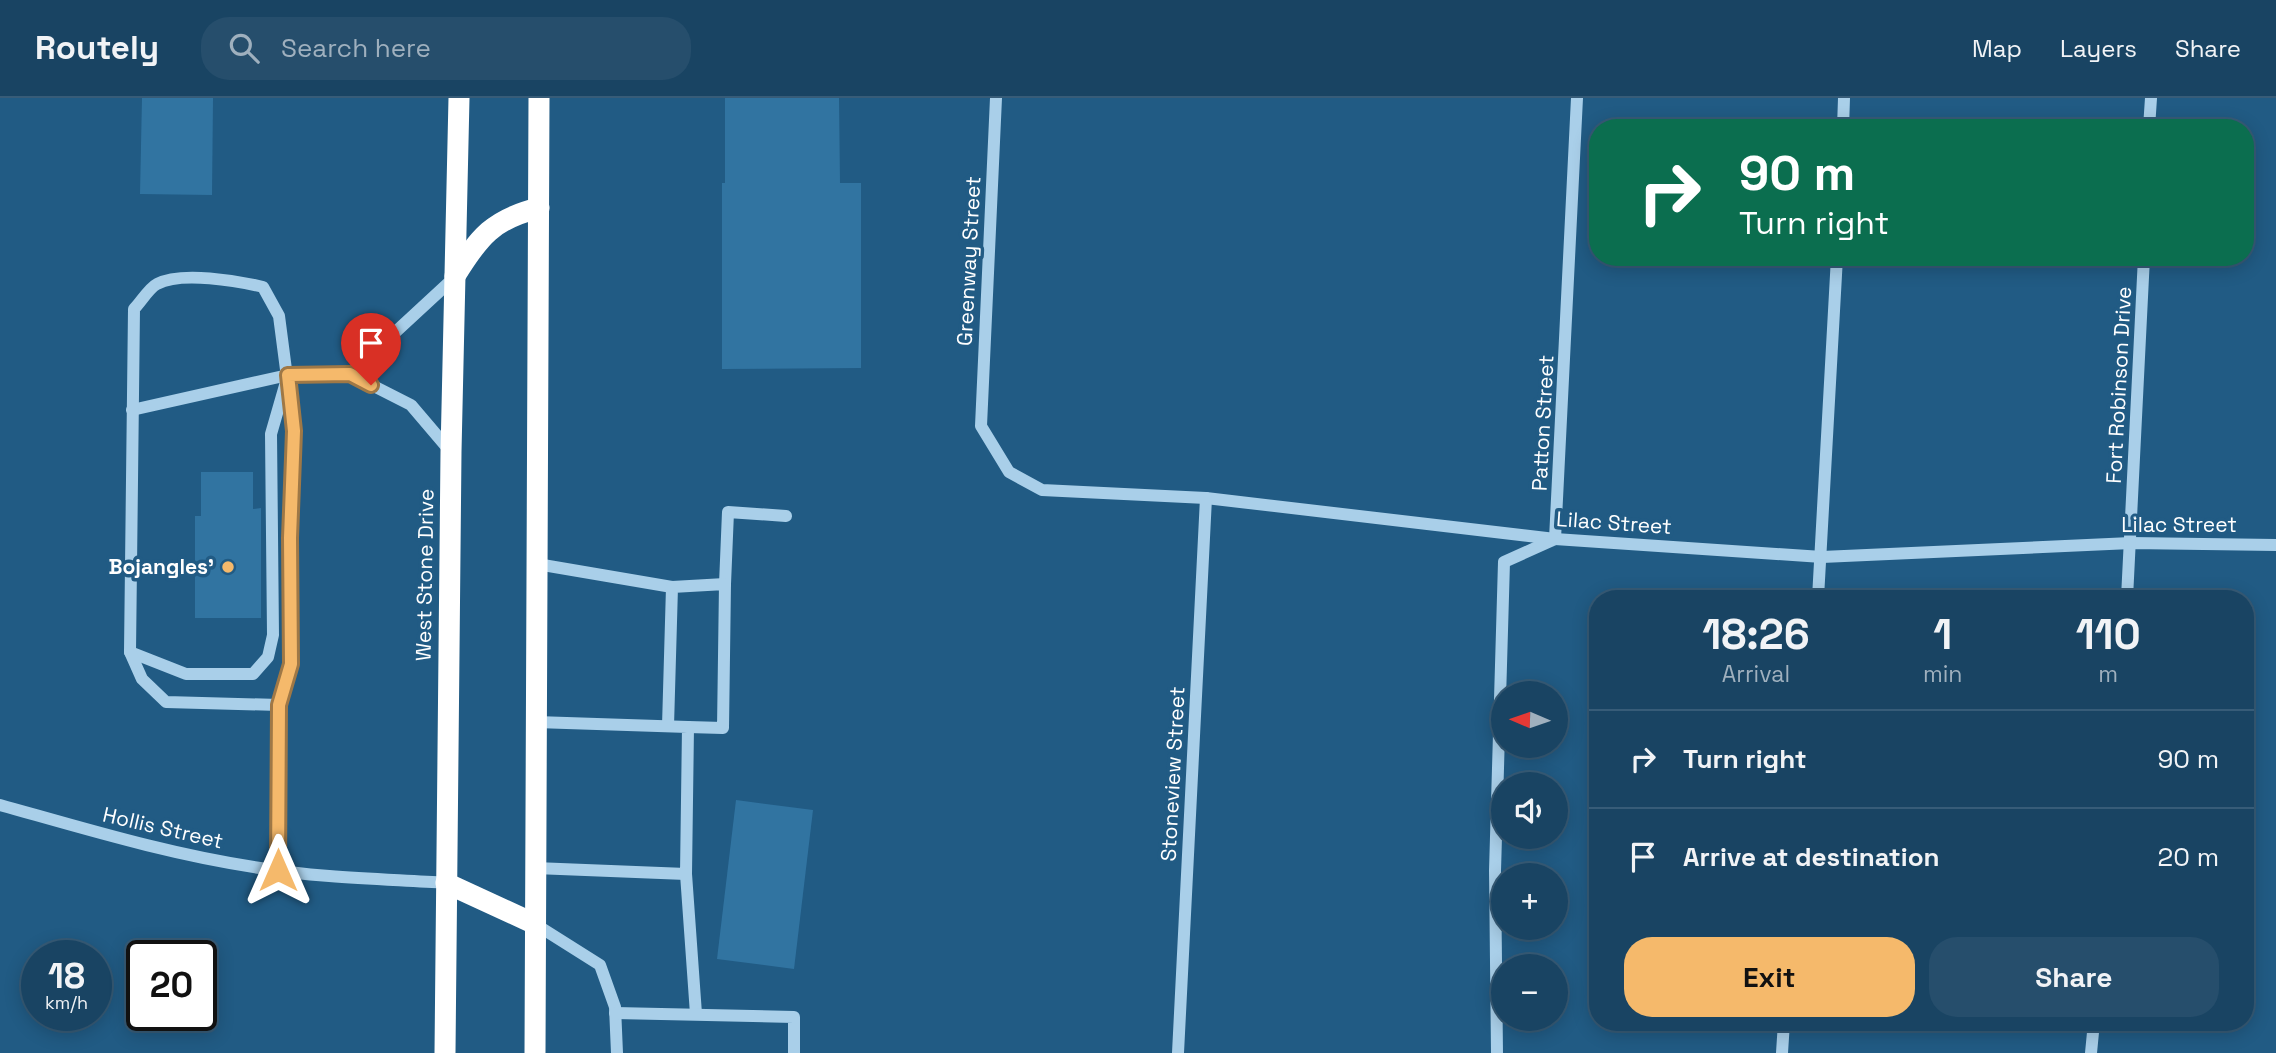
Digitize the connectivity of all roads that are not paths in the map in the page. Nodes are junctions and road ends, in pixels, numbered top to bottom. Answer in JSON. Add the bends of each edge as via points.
{"nodes":[{"id":1,"x":459,"y":98,"type":"edge"},
{"id":2,"x":539,"y":98,"type":"edge"},
{"id":3,"x":996,"y":98,"type":"edge"},
{"id":4,"x":1577,"y":98,"type":"edge"},
{"id":5,"x":1844,"y":98,"type":"edge"},
{"id":6,"x":2151,"y":98,"type":"edge"},
{"id":7,"x":1843,"y":119,"type":"edge"},
{"id":8,"x":2150,"y":119,"type":"edge"},
{"id":9,"x":539,"y":208,"type":"junction"},
{"id":10,"x":1836,"y":266,"type":"edge"},
{"id":11,"x":2144,"y":266,"type":"edge"},
{"id":12,"x":456,"y":276,"type":"junction"},
{"id":13,"x":350,"y":374,"type":"junction"},
{"id":14,"x":288,"y":375,"type":"junction"},
{"id":15,"x":132,"y":410,"type":"junction"},
{"id":16,"x":981,"y":426,"type":"joint"},
{"id":17,"x":450,"y":452,"type":"junction"},
{"id":18,"x":1206,"y":498,"type":"junction"},
{"id":19,"x":786,"y":516,"type":"dead end"},
{"id":20,"x":1555,"y":539,"type":"junction"},
{"id":21,"x":2131,"y":543,"type":"junction"},
{"id":22,"x":2276,"y":545,"type":"edge"},
{"id":23,"x":1822,"y":557,"type":"junction"},
{"id":24,"x":537,"y":564,"type":"junction"},
{"id":25,"x":725,"y":584,"type":"junction"},
{"id":26,"x":672,"y":587,"type":"junction"},
{"id":27,"x":1819,"y":590,"type":"edge"},
{"id":28,"x":2128,"y":590,"type":"edge"},
{"id":29,"x":130,"y":652,"type":"junction"},
{"id":30,"x":279,"y":705,"type":"junction"},
{"id":31,"x":536,"y":722,"type":"junction"},
{"id":32,"x":668,"y":726,"type":"junction"},
{"id":33,"x":688,"y":727,"type":"junction"},
{"id":34,"x":0,"y":805,"type":"edge"},
{"id":35,"x":535,"y":868,"type":"junction"},
{"id":36,"x":278,"y":870,"type":"junction"},
{"id":37,"x":686,"y":874,"type":"junction"},
{"id":38,"x":446,"y":883,"type":"junction"},
{"id":39,"x":535,"y":924,"type":"junction"},
{"id":40,"x":615,"y":1013,"type":"junction"},
{"id":41,"x":696,"y":1014,"type":"junction"},
{"id":42,"x":1783,"y":1031,"type":"edge"},
{"id":43,"x":2093,"y":1031,"type":"edge"},
{"id":44,"x":445,"y":1053,"type":"edge"},
{"id":45,"x":535,"y":1053,"type":"edge"},
{"id":46,"x":617,"y":1053,"type":"edge"},
{"id":47,"x":794,"y":1053,"type":"edge"},
{"id":48,"x":1178,"y":1053,"type":"edge"},
{"id":49,"x":1497,"y":1053,"type":"edge"},
{"id":50,"x":1782,"y":1053,"type":"edge"},
{"id":51,"x":2091,"y":1053,"type":"edge"}],
"edges":[{"from":1,"to":12,"type":"highway","name":"West Stone Drive"},
{"from":2,"to":9,"type":"highway"},
{"from":3,"to":16,"type":"street","name":"Greenway Street"},
{"from":4,"to":20,"type":"street","name":"Patton Street"},
{"from":5,"to":7,"type":"street"},
{"from":6,"to":8,"type":"street"},
{"from":9,"to":12,"type":"highway","via":[[493,226],[473,247]]},
{"from":9,"to":24,"type":"highway"},
{"from":10,"to":23,"type":"street"},
{"from":11,"to":21,"type":"street","name":"Fort Robinson Drive"},
{"from":12,"to":13,"type":"street"},
{"from":12,"to":17,"type":"highway","name":"West Stone Drive"},
{"from":13,"to":14,"type":"street"},
{"from":13,"to":17,"type":"street","via":[[411,405]]},
{"from":14,"to":15,"type":"street"},
{"from":14,"to":15,"type":"street","via":[[279,316],[263,287],[230,279],[189,278],[157,284],[134,309]]},
{"from":14,"to":29,"type":"street","via":[[271,434],[273,635],[268,656],[253,674],[186,674]]},
{"from":14,"to":30,"type":"street","via":[[294,431],[291,664]]},
{"from":15,"to":29,"type":"street"},
{"from":16,"to":18,"type":"street","name":"Lilac Street","via":[[1009,472],[1042,490]]},
{"from":17,"to":38,"type":"highway","name":"West Stone Drive"},
{"from":18,"to":20,"type":"street","name":"Lilac Street"},
{"from":18,"to":48,"type":"street","name":"Stoneview Street"},
{"from":19,"to":25,"type":"street","via":[[727,512]]},
{"from":20,"to":23,"type":"street","name":"Lilac Street"},
{"from":20,"to":49,"type":"street","via":[[1504,562],[1495,871]]},
{"from":21,"to":22,"type":"street","name":"Lilac Street"},
{"from":21,"to":23,"type":"street","name":"Lilac Street"},
{"from":21,"to":28,"type":"street","name":"Fort Robinson Drive"},
{"from":23,"to":27,"type":"street"},
{"from":24,"to":26,"type":"street"},
{"from":24,"to":31,"type":"highway"},
{"from":25,"to":26,"type":"street"},
{"from":25,"to":33,"type":"street","via":[[723,728]]},
{"from":26,"to":32,"type":"street"},
{"from":29,"to":30,"type":"street","via":[[142,679],[166,702]]},
{"from":30,"to":36,"type":"street"},
{"from":31,"to":32,"type":"street"},
{"from":31,"to":35,"type":"highway"},
{"from":32,"to":33,"type":"street"},
{"from":33,"to":37,"type":"street"},
{"from":34,"to":36,"type":"street","name":"Hollis Street","via":[[147,846]]},
{"from":35,"to":37,"type":"street"},
{"from":35,"to":39,"type":"highway"},
{"from":36,"to":38,"type":"street","name":"Hollis Street"},
{"from":37,"to":41,"type":"street"},
{"from":38,"to":39,"type":"highway"},
{"from":38,"to":44,"type":"highway","name":"West Stone Drive"},
{"from":39,"to":40,"type":"street","via":[[600,965]]},
{"from":39,"to":45,"type":"highway"},
{"from":40,"to":41,"type":"street"},
{"from":40,"to":46,"type":"street"},
{"from":41,"to":47,"type":"street","via":[[794,1017]]},
{"from":42,"to":50,"type":"street"},
{"from":43,"to":51,"type":"street"}]}
